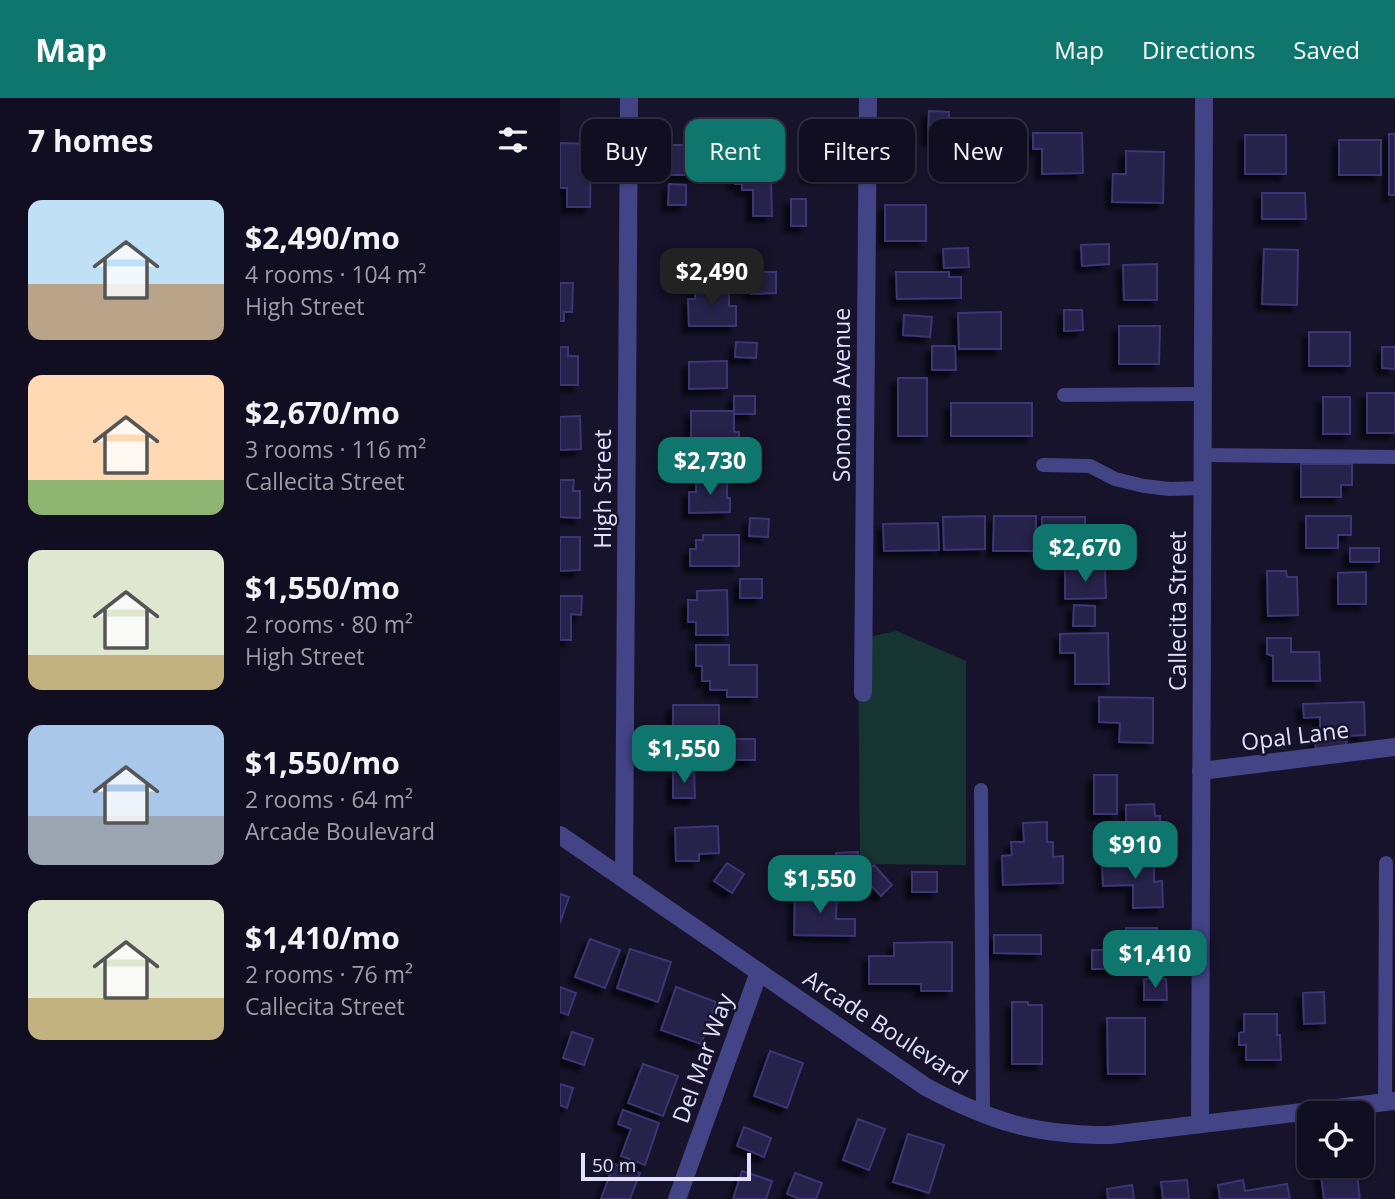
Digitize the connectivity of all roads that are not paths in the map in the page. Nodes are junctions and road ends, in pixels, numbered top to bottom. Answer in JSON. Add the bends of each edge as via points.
{"nodes":[{"id":1,"x":629,"y":98,"type":"edge"},
{"id":2,"x":868,"y":98,"type":"edge"},
{"id":3,"x":1204,"y":98,"type":"edge"},
{"id":4,"x":1203,"y":394,"type":"junction"},
{"id":5,"x":1064,"y":395,"type":"dead end"},
{"id":6,"x":1203,"y":455,"type":"junction"},
{"id":7,"x":1395,"y":457,"type":"edge"},
{"id":8,"x":1043,"y":465,"type":"dead end"},
{"id":9,"x":1202,"y":488,"type":"junction"},
{"id":10,"x":863,"y":693,"type":"dead end"},
{"id":11,"x":1395,"y":747,"type":"edge"},
{"id":12,"x":1201,"y":771,"type":"junction"},
{"id":13,"x":981,"y":790,"type":"dead end"},
{"id":14,"x":560,"y":835,"type":"edge"},
{"id":15,"x":1386,"y":863,"type":"dead end"},
{"id":16,"x":624,"y":879,"type":"junction"},
{"id":17,"x":759,"y":972,"type":"junction"},
{"id":18,"x":1390,"y":1101,"type":"edge"},
{"id":19,"x":983,"y":1115,"type":"junction"},
{"id":20,"x":1200,"y":1124,"type":"junction"},
{"id":21,"x":677,"y":1199,"type":"edge"}],
"edges":[{"from":1,"to":16,"type":"street","name":"High Street"},
{"from":2,"to":10,"type":"street","name":"Sonoma Avenue"},
{"from":3,"to":4,"type":"street","name":"Callecita Street"},
{"from":4,"to":5,"type":"lane"},
{"from":4,"to":6,"type":"street","name":"Callecita Street"},
{"from":6,"to":7,"type":"lane"},
{"from":6,"to":9,"type":"street","name":"Callecita Street"},
{"from":8,"to":9,"type":"lane","via":[[1090,466],[1115,479],[1144,486]]},
{"from":9,"to":12,"type":"street","name":"Callecita Street"},
{"from":11,"to":12,"type":"street","name":"Opal Lane"},
{"from":12,"to":20,"type":"street","name":"Callecita Street"},
{"from":13,"to":19,"type":"lane"},
{"from":14,"to":16,"type":"street","name":"Arcade Boulevard"},
{"from":15,"to":18,"type":"lane"},
{"from":16,"to":17,"type":"street","name":"Arcade Boulevard"},
{"from":17,"to":19,"type":"street","name":"Arcade Boulevard","via":[[926,1087]]},
{"from":17,"to":21,"type":"street","name":"Del Mar Way"},
{"from":18,"to":20,"type":"street","name":"Arcade Boulevard"},
{"from":19,"to":20,"type":"street","name":"Arcade Boulevard","via":[[1014,1126],[1077,1135]]}]}
